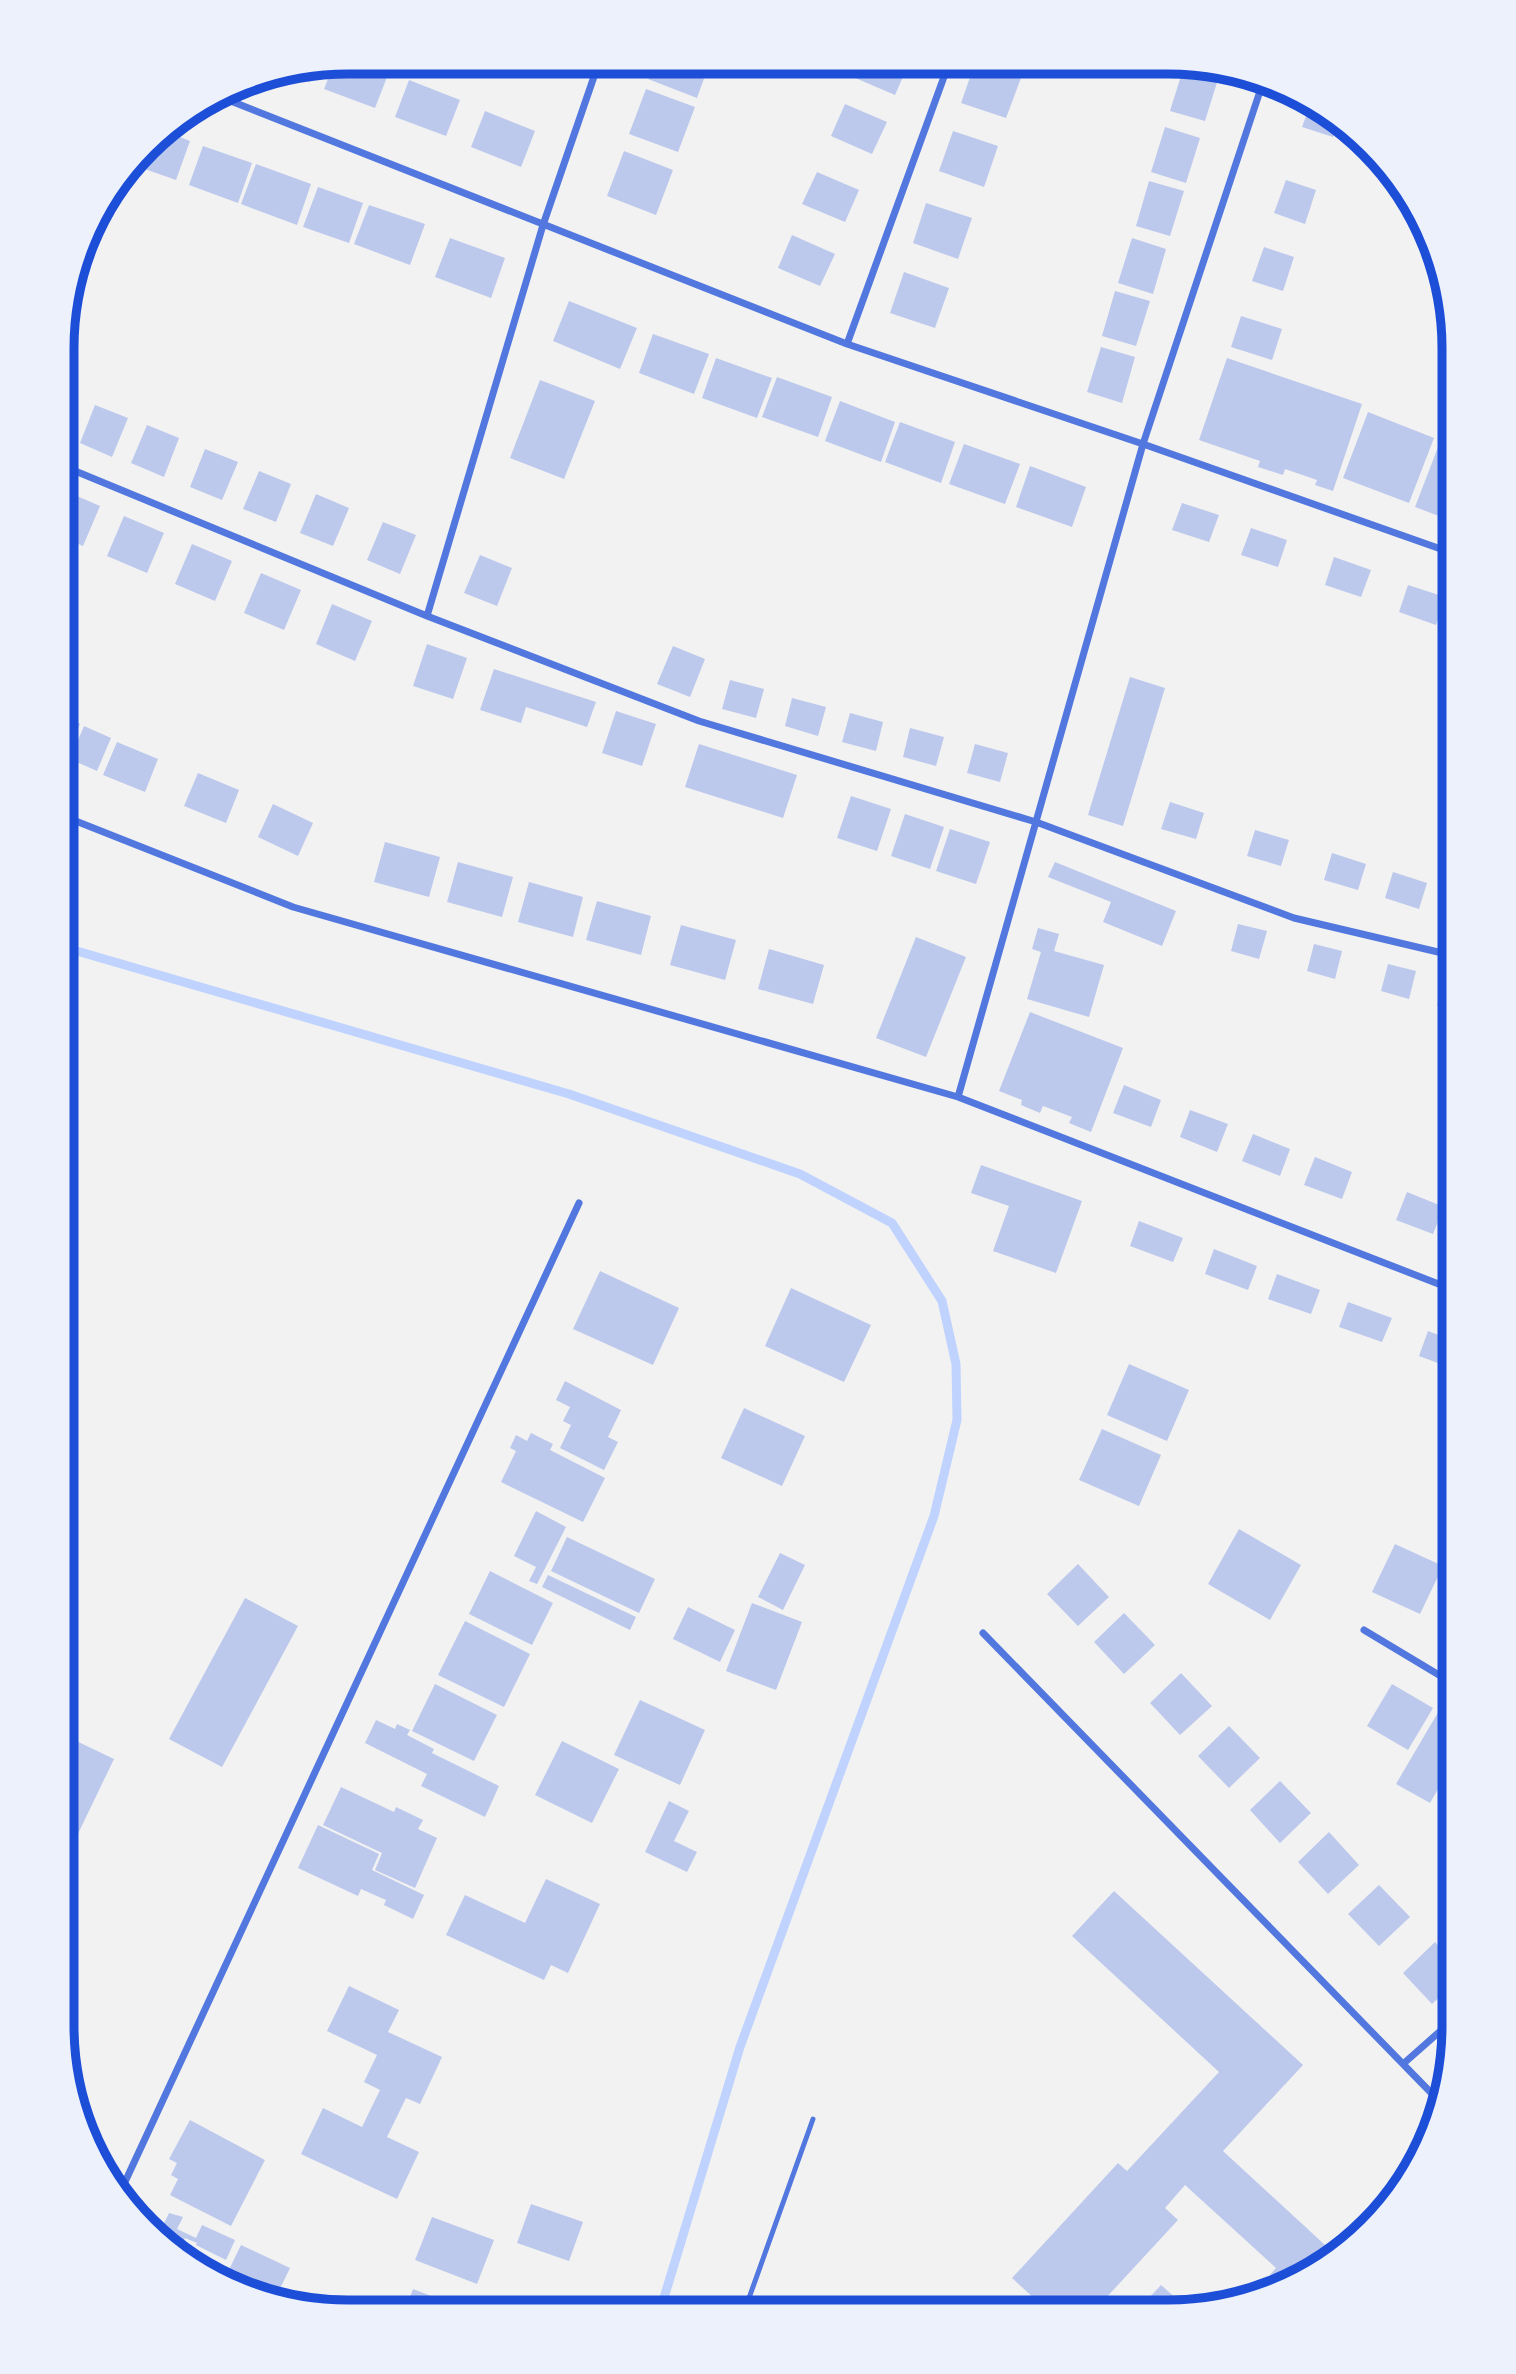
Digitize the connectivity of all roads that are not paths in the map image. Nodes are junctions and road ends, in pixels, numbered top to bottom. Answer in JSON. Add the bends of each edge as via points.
{"nodes":[{"id":1,"x":594,"y":74,"type":"edge"},
{"id":2,"x":944,"y":74,"type":"edge"},
{"id":3,"x":1261,"y":89,"type":"edge"},
{"id":4,"x":229,"y":100,"type":"edge"},
{"id":5,"x":543,"y":225,"type":"junction"},
{"id":6,"x":847,"y":344,"type":"junction"},
{"id":7,"x":1143,"y":444,"type":"junction"},
{"id":8,"x":74,"y":471,"type":"edge"},
{"id":9,"x":1442,"y":549,"type":"edge"},
{"id":10,"x":427,"y":615,"type":"junction"},
{"id":11,"x":74,"y":820,"type":"edge"},
{"id":12,"x":1037,"y":822,"type":"junction"},
{"id":13,"x":1442,"y":953,"type":"edge"},
{"id":14,"x":958,"y":1097,"type":"junction"},
{"id":15,"x":579,"y":1203,"type":"dead end"},
{"id":16,"x":1442,"y":1285,"type":"edge"},
{"id":17,"x":1364,"y":1630,"type":"dead end"},
{"id":18,"x":983,"y":1633,"type":"dead end"},
{"id":19,"x":1442,"y":1677,"type":"edge"},
{"id":20,"x":1442,"y":2030,"type":"edge"},
{"id":21,"x":1403,"y":2064,"type":"junction"},
{"id":22,"x":1434,"y":2095,"type":"edge"},
{"id":23,"x":813,"y":2119,"type":"dead end"},
{"id":24,"x":124,"y":2184,"type":"edge"},
{"id":25,"x":748,"y":2300,"type":"edge"}],
"edges":[{"from":1,"to":5,"type":"street"},
{"from":2,"to":6,"type":"street"},
{"from":3,"to":7,"type":"street"},
{"from":4,"to":5,"type":"street"},
{"from":5,"to":6,"type":"street"},
{"from":5,"to":10,"type":"street"},
{"from":6,"to":7,"type":"street"},
{"from":7,"to":9,"type":"street"},
{"from":7,"to":12,"type":"street"},
{"from":8,"to":10,"type":"street"},
{"from":10,"to":12,"type":"street","via":[[699,721]]},
{"from":11,"to":14,"type":"street","via":[[293,907]]},
{"from":12,"to":13,"type":"street","via":[[1294,918]]},
{"from":12,"to":14,"type":"street"},
{"from":14,"to":16,"type":"street"},
{"from":15,"to":24,"type":"street"},
{"from":17,"to":19,"type":"street"},
{"from":18,"to":21,"type":"street"},
{"from":20,"to":21,"type":"street"},
{"from":21,"to":22,"type":"street"},
{"from":23,"to":25,"type":"lane"}]}
